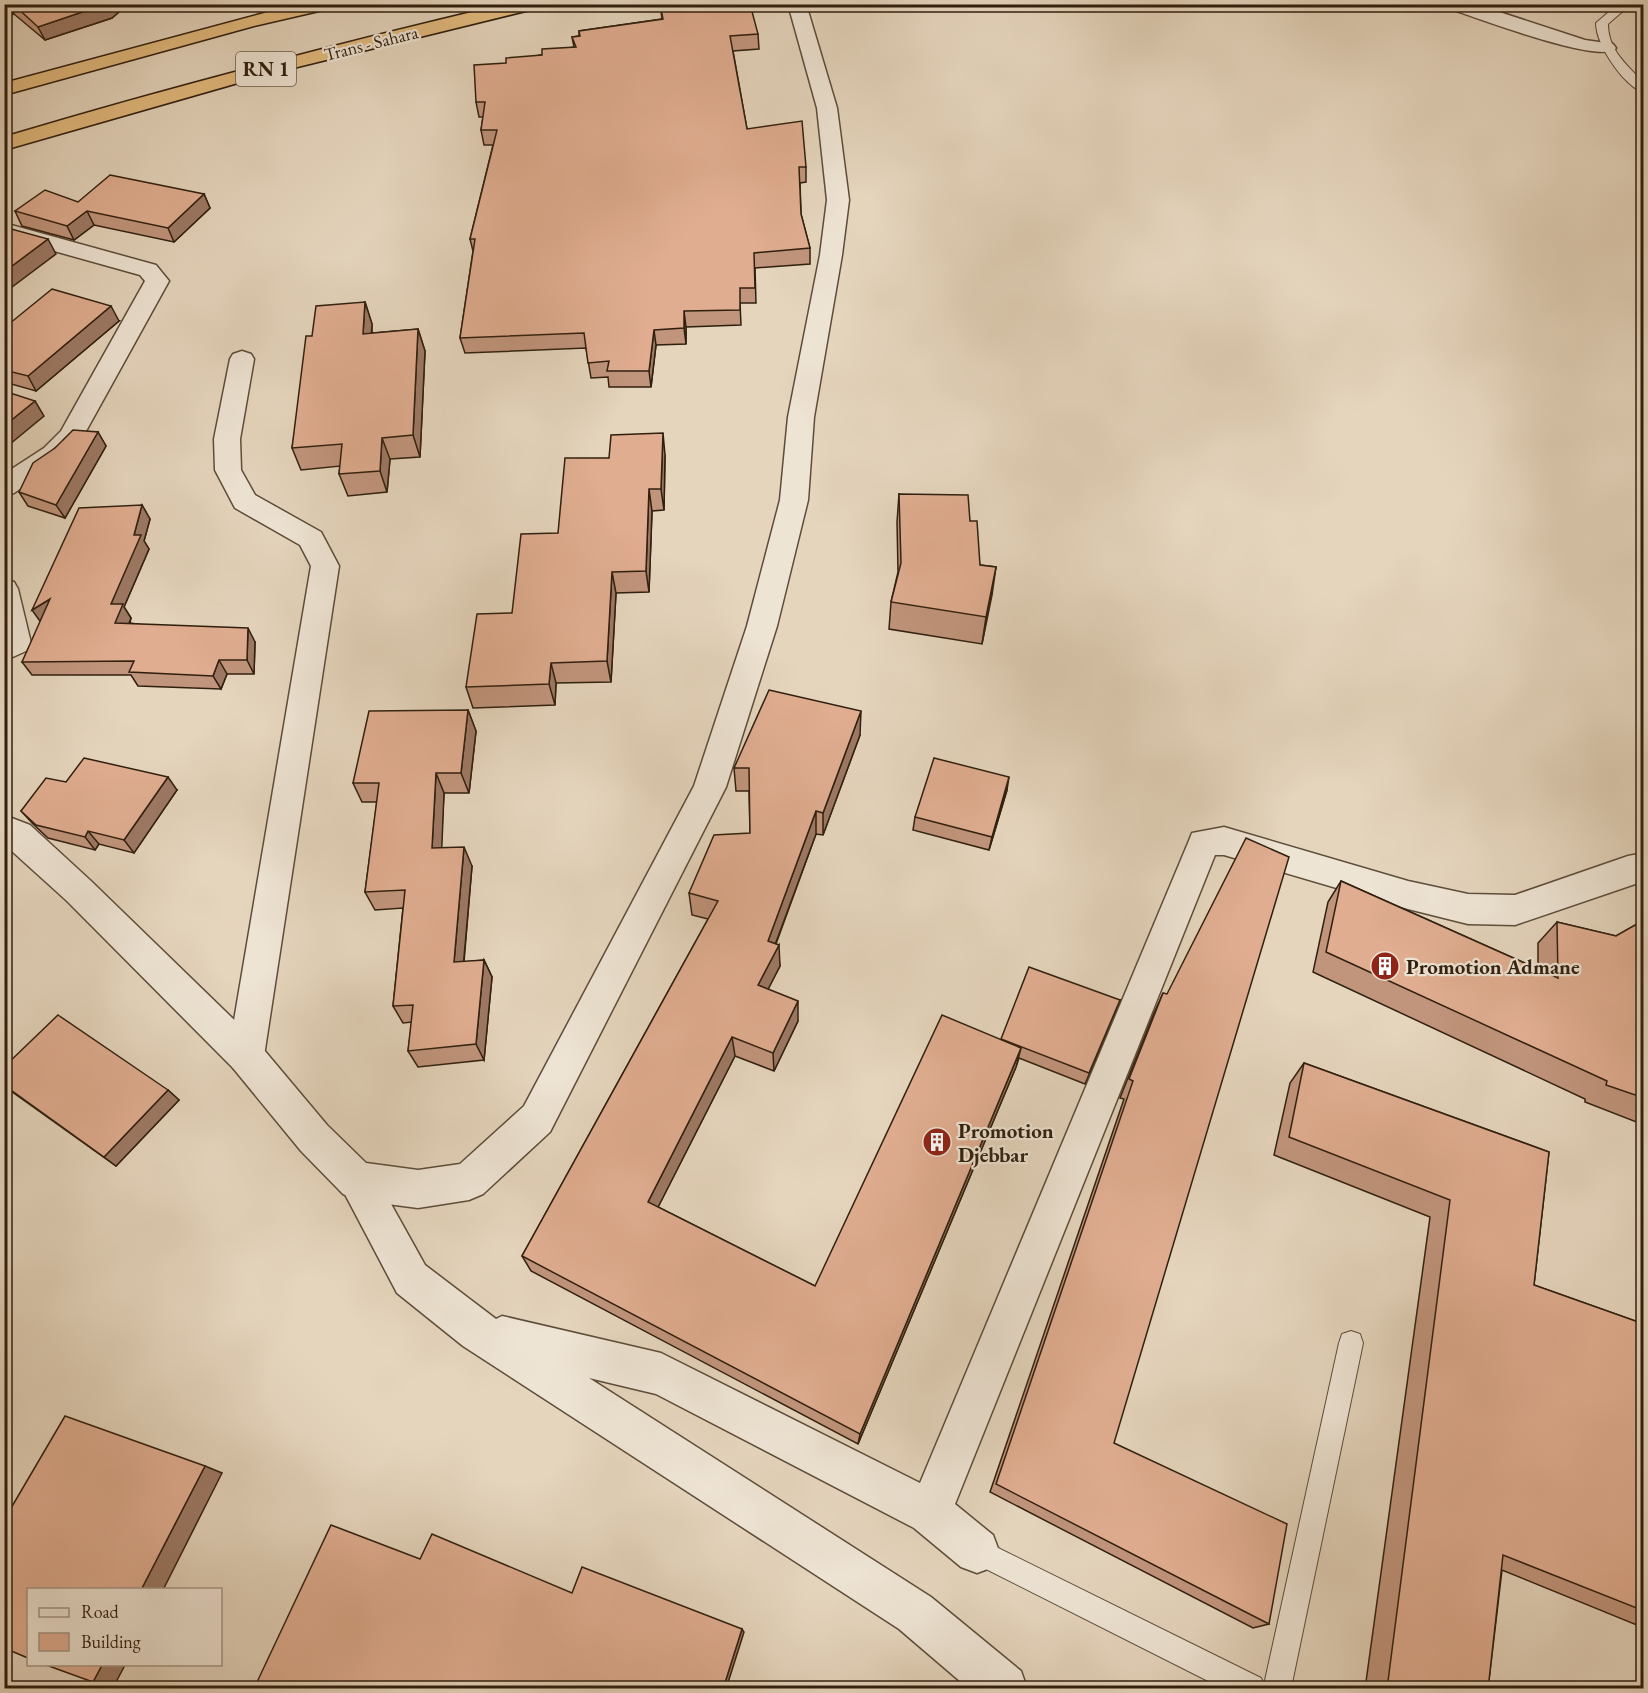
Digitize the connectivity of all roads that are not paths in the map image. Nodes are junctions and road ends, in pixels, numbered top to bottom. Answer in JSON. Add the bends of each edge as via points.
{"nodes":[{"id":1,"x":325,"y":4,"type":"edge"},
{"id":2,"x":531,"y":4,"type":"edge"},
{"id":3,"x":797,"y":4,"type":"edge"},
{"id":4,"x":1455,"y":4,"type":"edge"},
{"id":5,"x":1626,"y":4,"type":"edge"},
{"id":6,"x":1606,"y":48,"type":"junction"},
{"id":7,"x":4,"y":88,"type":"edge"},
{"id":8,"x":1644,"y":90,"type":"edge"},
{"id":9,"x":4,"y":144,"type":"edge"},
{"id":10,"x":4,"y":230,"type":"edge"},
{"id":11,"x":242,"y":359,"type":"dead end"},
{"id":12,"x":4,"y":487,"type":"edge"},
{"id":13,"x":4,"y":589,"type":"edge"},
{"id":14,"x":4,"y":650,"type":"edge"},
{"id":15,"x":4,"y":828,"type":"edge"},
{"id":16,"x":1644,"y":867,"type":"edge"},
{"id":17,"x":246,"y":1056,"type":"junction"},
{"id":18,"x":357,"y":1181,"type":"junction"},
{"id":19,"x":478,"y":1332,"type":"junction"},
{"id":20,"x":1351,"y":1343,"type":"dead end"},
{"id":21,"x":930,"y":1512,"type":"junction"},
{"id":22,"x":977,"y":1551,"type":"joint"},
{"id":23,"x":1004,"y":1689,"type":"edge"},
{"id":24,"x":1251,"y":1689,"type":"edge"},
{"id":25,"x":1277,"y":1689,"type":"edge"}],
"edges":[{"from":1,"to":7,"type":"highway","number":"RN 1"},
{"from":2,"to":9,"type":"highway","name":"Trans - Sahara","number":"RN 1","via":[[249,73]]},
{"from":3,"to":18,"type":"street","via":[[827,108],[838,200],[801,417],[794,500],[762,626],[710,787],[537,1119],[469,1181],[418,1189]]},
{"from":4,"to":6,"type":"street","via":[[1582,45]]},
{"from":5,"to":6,"type":"lane","via":[[1602,23],[1600,35]]},
{"from":6,"to":8,"type":"lane"},
{"from":10,"to":12,"type":"street","via":[[148,270],[157,281],[71,436],[53,454]]},
{"from":11,"to":17,"type":"street","via":[[227,439],[228,470],[245,501],[311,539],[324,566]]},
{"from":13,"to":14,"type":"street","via":[[16,643]]},
{"from":15,"to":17,"type":"street","via":[[18,834],[79,891]]},
{"from":16,"to":21,"type":"street","via":[[1515,910],[1468,909],[1224,841],[1204,843]]},
{"from":17,"to":18,"type":"street","via":[[314,1138]]},
{"from":18,"to":19,"type":"street","via":[[411,1279]]},
{"from":19,"to":21,"type":"street","via":[[662,1374]]},
{"from":19,"to":23,"type":"street","via":[[915,1613]]},
{"from":20,"to":25,"type":"lane"},
{"from":21,"to":22,"type":"street"},
{"from":22,"to":24,"type":"lane"}]}
